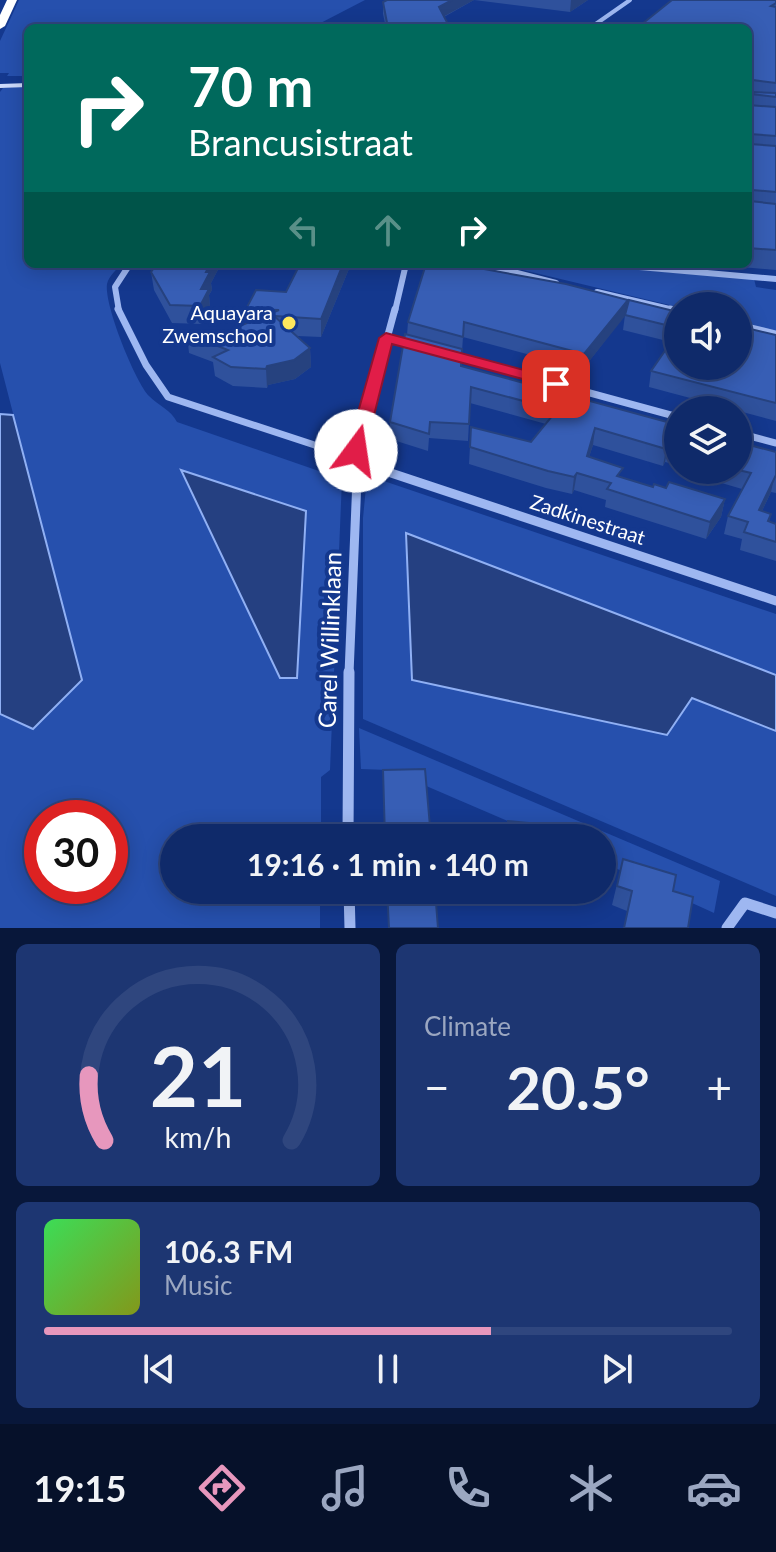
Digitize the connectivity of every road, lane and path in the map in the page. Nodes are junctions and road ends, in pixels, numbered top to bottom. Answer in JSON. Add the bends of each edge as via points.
{"nodes":[{"id":1,"x":12,"y":0,"type":"edge"},
{"id":2,"x":630,"y":0,"type":"edge"},
{"id":3,"x":596,"y":24,"type":"edge"},
{"id":4,"x":0,"y":26,"type":"edge"},
{"id":5,"x":24,"y":78,"type":"edge"},
{"id":6,"x":0,"y":79,"type":"edge"},
{"id":7,"x":24,"y":85,"type":"edge"},
{"id":8,"x":0,"y":86,"type":"edge"},
{"id":9,"x":752,"y":101,"type":"edge"},
{"id":10,"x":776,"y":104,"type":"edge"},
{"id":11,"x":127,"y":268,"type":"edge"},
{"id":12,"x":405,"y":268,"type":"edge"},
{"id":13,"x":498,"y":268,"type":"edge"},
{"id":14,"x":651,"y":268,"type":"edge"},
{"id":15,"x":776,"y":279,"type":"edge"},
{"id":16,"x":564,"y":285,"type":"edge"},
{"id":17,"x":592,"y":291,"type":"edge"},
{"id":18,"x":664,"y":308,"type":"edge"},
{"id":19,"x":752,"y":328,"type":"edge"},
{"id":20,"x":776,"y":334,"type":"edge"},
{"id":21,"x":386,"y":338,"type":"junction"},
{"id":22,"x":425,"y":348,"type":"edge"},
{"id":23,"x":438,"y":352,"type":"edge"},
{"id":24,"x":664,"y":413,"type":"edge"},
{"id":25,"x":752,"y":437,"type":"edge"},
{"id":26,"x":776,"y":443,"type":"edge"},
{"id":27,"x":388,"y":472,"type":"joint"},
{"id":28,"x":776,"y":601,"type":"edge"},
{"id":29,"x":348,"y":824,"type":"edge"},
{"id":30,"x":349,"y":904,"type":"edge"},
{"id":31,"x":776,"y":913,"type":"edge"},
{"id":32,"x":350,"y":928,"type":"edge"},
{"id":33,"x":727,"y":928,"type":"edge"}],
"edges":[{"from":1,"to":4,"type":"highway"},
{"from":2,"to":3,"type":"street"},
{"from":5,"to":6,"type":"main road"},
{"from":7,"to":8,"type":"main road"},
{"from":9,"to":10,"type":"main road"},
{"from":11,"to":21,"type":"street","via":[[117,279],[114,296],[156,386],[168,397],[342,455],[356,451]]},
{"from":12,"to":21,"type":"street"},
{"from":13,"to":16,"type":"street"},
{"from":14,"to":15,"type":"street"},
{"from":17,"to":18,"type":"street"},
{"from":19,"to":20,"type":"street"},
{"from":21,"to":22,"type":"street"},
{"from":23,"to":24,"type":"street"},
{"from":25,"to":26,"type":"street"},
{"from":27,"to":28,"type":"street","name":"Zadkinestraat"},
{"from":27,"to":29,"type":"street","name":"Carel Willinklaan","via":[[361,472],[357,479]]},
{"from":30,"to":32,"type":"street"},
{"from":31,"to":33,"type":"street","via":[[745,903]]}]}
